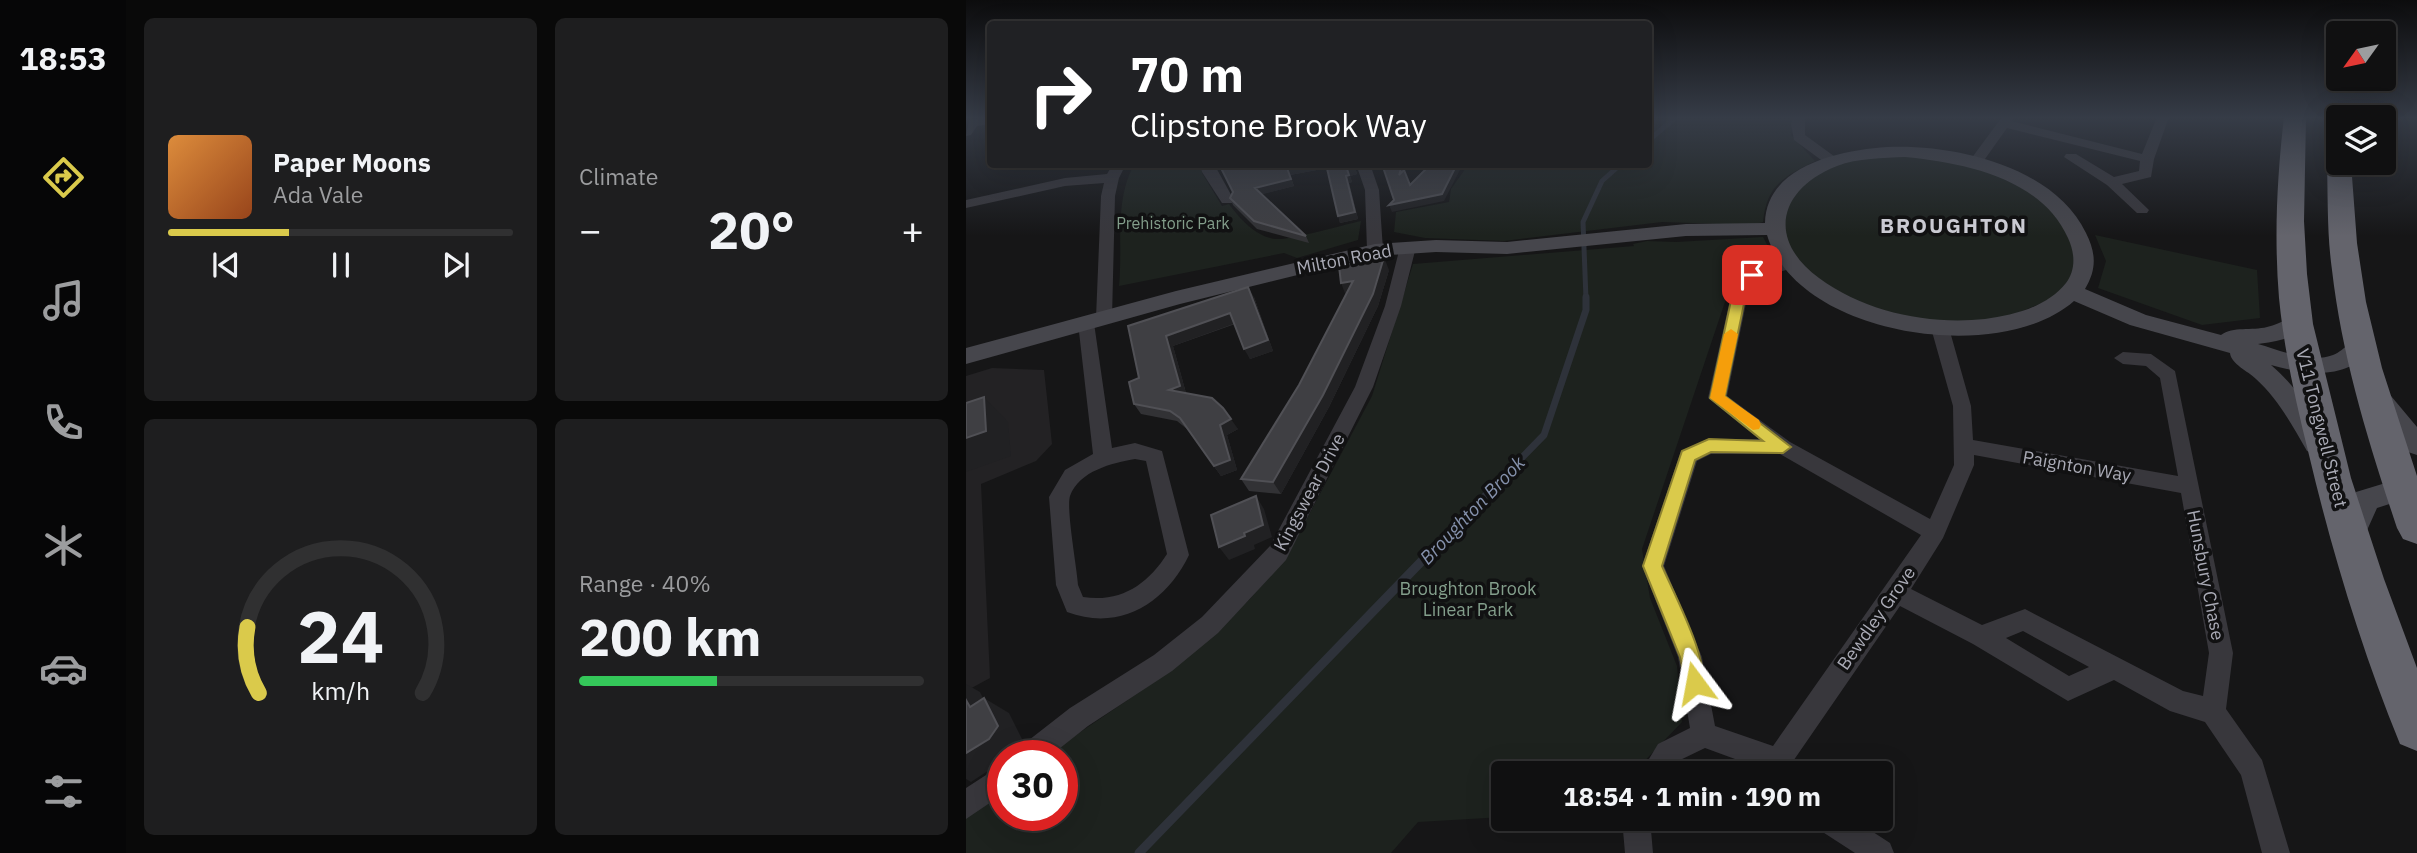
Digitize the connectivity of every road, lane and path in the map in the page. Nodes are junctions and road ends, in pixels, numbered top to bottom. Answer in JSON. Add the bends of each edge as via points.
{"nodes":[{"id":1,"x":1826,"y":157,"type":"edge"},
{"id":2,"x":1855,"y":157,"type":"edge"},
{"id":3,"x":1936,"y":157,"type":"edge"},
{"id":4,"x":1979,"y":157,"type":"edge"},
{"id":5,"x":2071,"y":157,"type":"dead end"},
{"id":6,"x":2118,"y":157,"type":"edge"},
{"id":7,"x":2149,"y":157,"type":"edge"},
{"id":8,"x":2294,"y":157,"type":"edge"},
{"id":9,"x":1833,"y":162,"type":"junction"},
{"id":10,"x":1975,"y":163,"type":"junction"},
{"id":11,"x":2146,"y":166,"type":"junction"},
{"id":12,"x":1208,"y":168,"type":"edge"},
{"id":13,"x":1364,"y":168,"type":"edge"},
{"id":14,"x":1116,"y":171,"type":"edge"},
{"id":15,"x":2340,"y":175,"type":"edge"},
{"id":16,"x":2112,"y":182,"type":"junction"},
{"id":17,"x":1227,"y":200,"type":"edge"},
{"id":18,"x":966,"y":204,"type":"edge"},
{"id":19,"x":2143,"y":210,"type":"dead end"},
{"id":20,"x":1775,"y":229,"type":"junction"},
{"id":21,"x":1408,"y":247,"type":"junction"},
{"id":22,"x":1375,"y":250,"type":"junction"},
{"id":23,"x":1791,"y":264,"type":"junction"},
{"id":24,"x":2071,"y":291,"type":"junction"},
{"id":25,"x":1095,"y":320,"type":"junction"},
{"id":26,"x":2298,"y":323,"type":"junction"},
{"id":27,"x":1940,"y":328,"type":"junction"},
{"id":28,"x":2212,"y":339,"type":"junction"},
{"id":29,"x":2362,"y":344,"type":"junction"},
{"id":30,"x":966,"y":356,"type":"edge"},
{"id":31,"x":2123,"y":358,"type":"dead end"},
{"id":32,"x":2307,"y":366,"type":"junction"},
{"id":33,"x":2374,"y":392,"type":"junction"},
{"id":34,"x":2417,"y":445,"type":"edge"},
{"id":35,"x":1965,"y":446,"type":"junction"},
{"id":36,"x":1783,"y":447,"type":"junction"},
{"id":37,"x":1103,"y":457,"type":"junction"},
{"id":38,"x":2329,"y":466,"type":"junction"},
{"id":39,"x":2189,"y":486,"type":"junction"},
{"id":40,"x":2410,"y":490,"type":"edge"},
{"id":41,"x":2417,"y":528,"type":"edge"},
{"id":42,"x":1935,"y":532,"type":"junction"},
{"id":43,"x":2350,"y":537,"type":"junction"},
{"id":44,"x":1896,"y":593,"type":"junction"},
{"id":45,"x":1981,"y":636,"type":"junction"},
{"id":46,"x":2114,"y":668,"type":"junction"},
{"id":47,"x":2213,"y":712,"type":"junction"},
{"id":48,"x":2417,"y":727,"type":"edge"},
{"id":49,"x":1704,"y":735,"type":"junction"},
{"id":50,"x":1050,"y":740,"type":"edge"},
{"id":51,"x":1661,"y":761,"type":"edge"},
{"id":52,"x":1768,"y":761,"type":"edge"},
{"id":53,"x":1787,"y":761,"type":"edge"},
{"id":54,"x":987,"y":789,"type":"edge"},
{"id":55,"x":966,"y":805,"type":"edge"},
{"id":56,"x":1637,"y":831,"type":"edge"},
{"id":57,"x":1846,"y":831,"type":"edge"},
{"id":58,"x":1639,"y":853,"type":"edge"},
{"id":59,"x":1880,"y":853,"type":"edge"},
{"id":60,"x":2276,"y":853,"type":"edge"}],
"edges":[{"from":1,"to":9,"type":"street"},
{"from":2,"to":9,"type":"street"},
{"from":3,"to":10,"type":"street"},
{"from":4,"to":10,"type":"street"},
{"from":5,"to":16,"type":"street"},
{"from":6,"to":11,"type":"street"},
{"from":7,"to":11,"type":"street"},
{"from":8,"to":26,"type":"highway","name":"V11 Tongwell Street","via":[[2292,239]]},
{"from":9,"to":20,"type":"street","via":[[1802,176],[1784,194],[1776,210]]},
{"from":10,"to":24,"type":"street","via":[[2012,176],[2064,212],[2078,232],[2084,253],[2083,270]]},
{"from":11,"to":16,"type":"street"},
{"from":12,"to":17,"type":"street"},
{"from":13,"to":22,"type":"street","via":[[1372,190]]},
{"from":14,"to":18,"type":"street"},
{"from":14,"to":25,"type":"street","via":[[1108,196]]},
{"from":15,"to":29,"type":"highway","via":[[2346,271]]},
{"from":16,"to":19,"type":"street"},
{"from":20,"to":21,"type":"street","name":"Milton Road","via":[[1686,230],[1507,248]]},
{"from":20,"to":23,"type":"street"},
{"from":21,"to":22,"type":"street","name":"Milton Road"},
{"from":21,"to":50,"type":"street","name":"Kingswear Drive","via":[[1364,387],[1278,553],[1210,625],[1163,663]]},
{"from":22,"to":25,"type":"street","name":"Milton Road"},
{"from":23,"to":27,"type":"street","via":[[1814,285],[1846,303],[1885,318]]},
{"from":23,"to":36,"type":"street","via":[[1742,282],[1717,398]]},
{"from":24,"to":27,"type":"street","via":[[2050,308],[2021,320]]},
{"from":24,"to":28,"type":"street","via":[[2138,320]]},
{"from":25,"to":30,"type":"street","name":"Milton Road"},
{"from":25,"to":37,"type":"street"},
{"from":26,"to":28,"type":"street","via":[[2261,338]]},
{"from":26,"to":32,"type":"highway","name":"V11 Tongwell Street"},
{"from":27,"to":35,"type":"street","name":"Bewdley Grove","via":[[1962,406]]},
{"from":28,"to":32,"type":"street"},
{"from":28,"to":38,"type":"street","via":[[2259,365],[2288,395]]},
{"from":29,"to":32,"type":"street","via":[[2340,363]]},
{"from":29,"to":33,"type":"highway"},
{"from":31,"to":39,"type":"street","name":"Hunsbury Chase","via":[[2151,360],[2169,375]]},
{"from":32,"to":38,"type":"highway","name":"V11 Tongwell Street"},
{"from":33,"to":34,"type":"street"},
{"from":33,"to":40,"type":"highway"},
{"from":35,"to":39,"type":"street","name":"Paignton Way"},
{"from":35,"to":42,"type":"street","name":"Bewdley Grove","via":[[1964,466]]},
{"from":36,"to":42,"type":"street"},
{"from":36,"to":49,"type":"street","via":[[1709,446],[1688,456],[1653,566],[1690,657]]},
{"from":37,"to":37,"type":"street","via":[[1135,451],[1155,456],[1178,555],[1157,585],[1128,604],[1090,611],[1075,606],[1068,585],[1059,497],[1072,476]]},
{"from":38,"to":43,"type":"highway","name":"V11 Tongwell Street"},
{"from":39,"to":47,"type":"street","name":"Hunsbury Chase","via":[[2221,653]]},
{"from":40,"to":41,"type":"highway"},
{"from":40,"to":43,"type":"street","via":[[2366,500]]},
{"from":42,"to":44,"type":"street","name":"Bewdley Grove"},
{"from":43,"to":48,"type":"highway","name":"V11 Tongwell Street"},
{"from":44,"to":45,"type":"street"},
{"from":44,"to":53,"type":"street","name":"Bewdley Grove"},
{"from":45,"to":46,"type":"street","via":[[2025,620]]},
{"from":45,"to":46,"type":"street","via":[[2068,689]]},
{"from":46,"to":47,"type":"street","via":[[2179,702]]},
{"from":47,"to":60,"type":"street","via":[[2253,769]]},
{"from":49,"to":51,"type":"street","via":[[1667,752]]},
{"from":49,"to":52,"type":"street","name":"Bewdley Grove"},
{"from":54,"to":55,"type":"street"},
{"from":56,"to":58,"type":"street"},
{"from":57,"to":59,"type":"street"}]}
